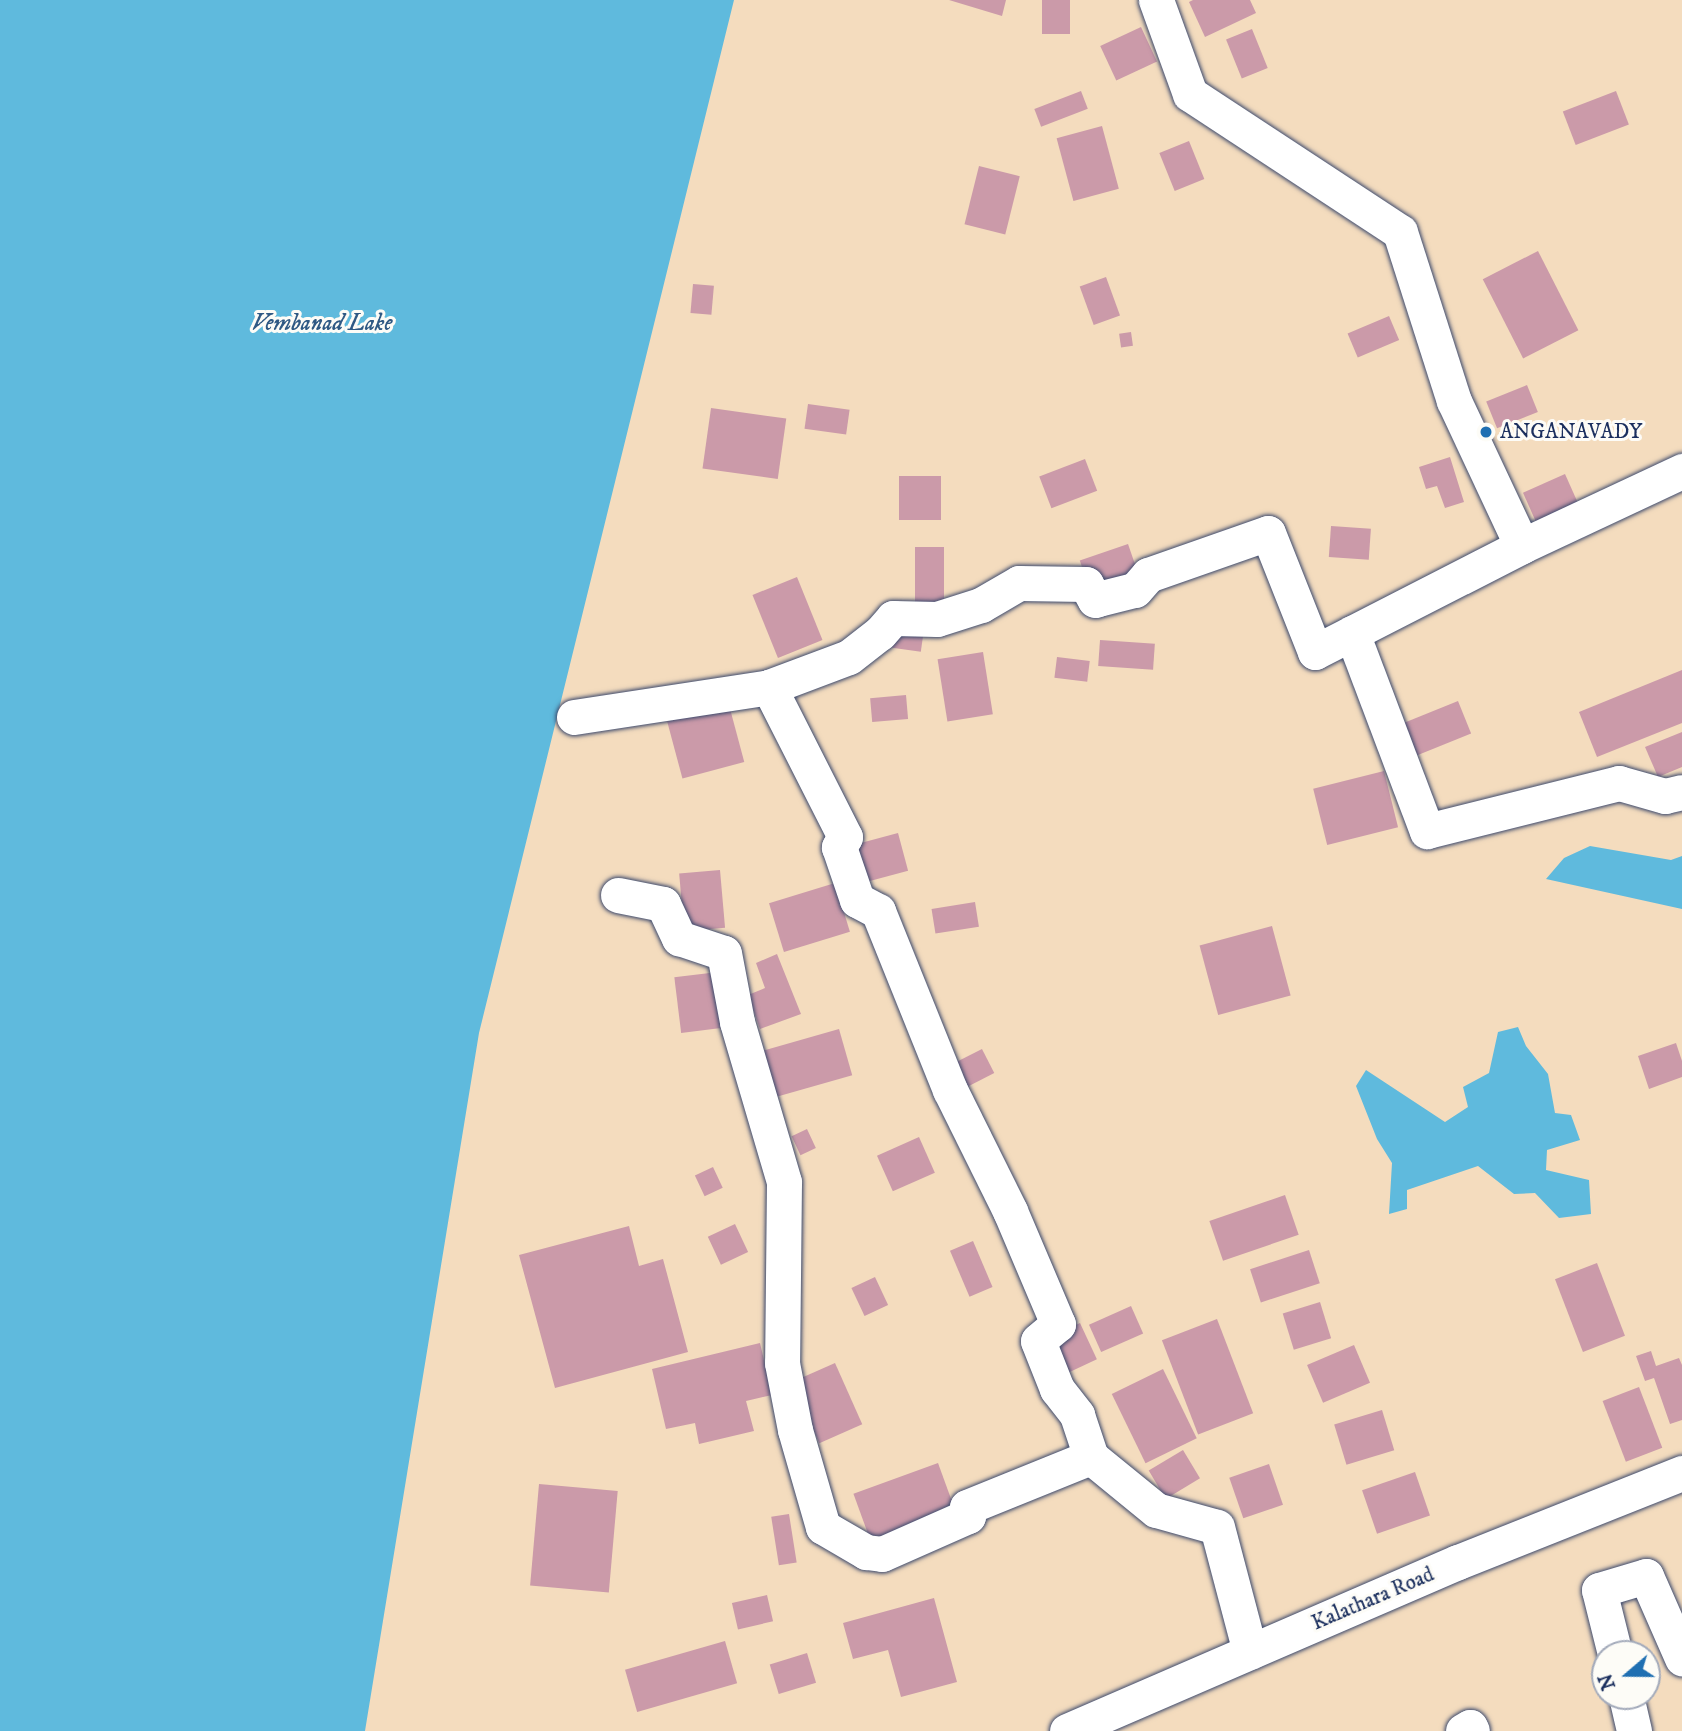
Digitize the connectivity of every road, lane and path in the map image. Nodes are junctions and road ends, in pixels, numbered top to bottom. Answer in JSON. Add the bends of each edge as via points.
{"nodes":[{"id":1,"x":1156,"y":0,"type":"edge"},
{"id":2,"x":1682,"y":471,"type":"edge"},
{"id":3,"x":1522,"y":546,"type":"junction"},
{"id":4,"x":1352,"y":633,"type":"junction"},
{"id":5,"x":769,"y":687,"type":"junction"},
{"id":6,"x":573,"y":717,"type":"dead end"},
{"id":7,"x":1682,"y":792,"type":"edge"},
{"id":8,"x":618,"y":895,"type":"dead end"},
{"id":9,"x":1091,"y":1457,"type":"junction"},
{"id":10,"x":1682,"y":1473,"type":"edge"},
{"id":11,"x":1612,"y":1640,"type":"edge"},
{"id":12,"x":1250,"y":1652,"type":"junction"},
{"id":13,"x":1682,"y":1658,"type":"edge"},
{"id":14,"x":1629,"y":1710,"type":"edge"},
{"id":15,"x":1067,"y":1731,"type":"edge"},
{"id":16,"x":1463,"y":1731,"type":"edge"},
{"id":17,"x":1472,"y":1731,"type":"edge"},
{"id":18,"x":1634,"y":1731,"type":"edge"}],
"edges":[{"from":1,"to":3,"type":"street","via":[[1190,94],[1400,232],[1454,401]]},
{"from":2,"to":3,"type":"street"},
{"from":3,"to":4,"type":"street"},
{"from":4,"to":5,"type":"street","via":[[1315,652],[1268,533],[1148,575],[1135,590],[1095,600],[1086,584],[1019,583],[981,605],[937,619],[893,618],[849,657]]},
{"from":4,"to":7,"type":"street","via":[[1427,831],[1619,783],[1665,796]]},
{"from":5,"to":6,"type":"street"},
{"from":5,"to":9,"type":"street","via":[[845,837],[839,847],[857,900],[878,911],[950,1090],[1010,1211],[1058,1324],[1038,1341],[1057,1389],[1077,1415]]},
{"from":8,"to":9,"type":"street","via":[[663,904],[679,938],[724,953],[737,1022],[784,1182],[782,1363],[795,1430],[823,1527],[866,1552],[882,1554],[968,1516],[967,1507]]},
{"from":9,"to":12,"type":"street","via":[[1156,1510],[1217,1527]]},
{"from":10,"to":12,"type":"street","name":"Kalathara Road","via":[[1458,1562]]},
{"from":11,"to":13,"type":"street","via":[[1599,1590],[1646,1576]]},
{"from":12,"to":15,"type":"street","name":"Kalathara Road"},
{"from":14,"to":18,"type":"street"},
{"from":16,"to":17,"type":"street","via":[[1470,1727]]}]}
